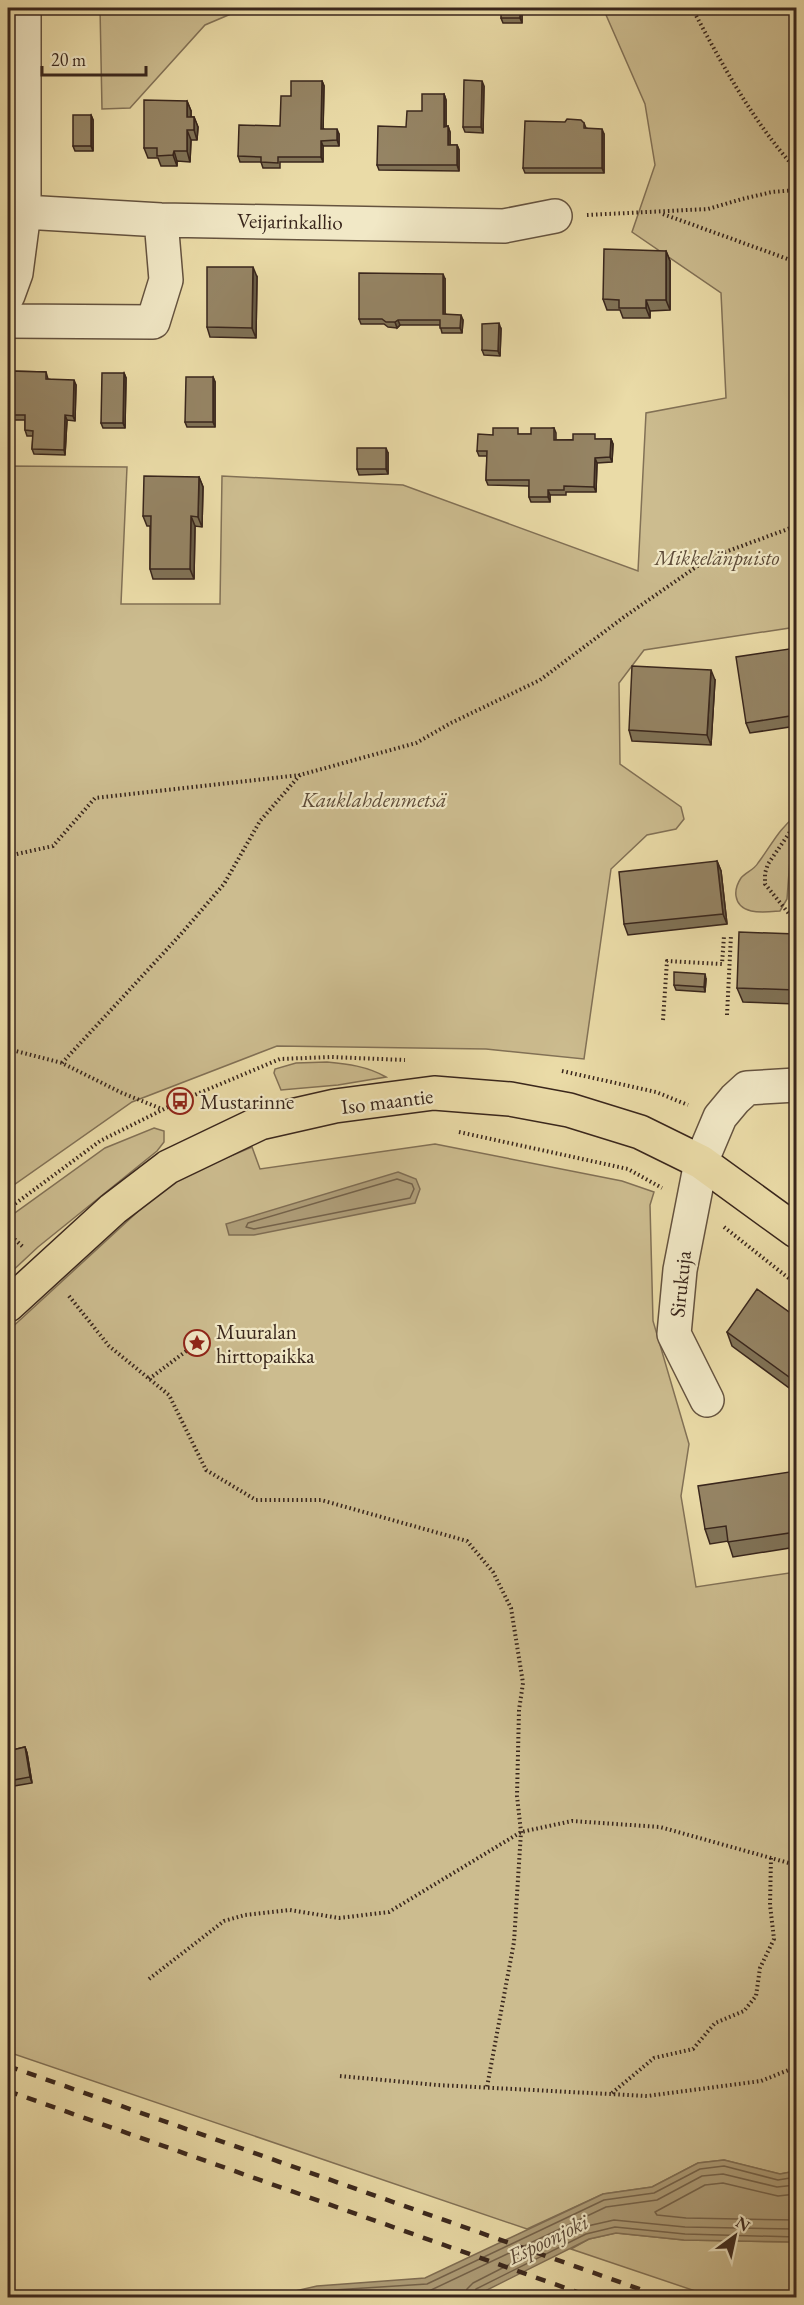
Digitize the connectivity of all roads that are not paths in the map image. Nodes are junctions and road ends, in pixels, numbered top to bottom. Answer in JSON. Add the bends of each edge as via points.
{"nodes":[{"id":1,"x":24,"y":8,"type":"edge"},
{"id":2,"x":24,"y":213,"type":"junction"},
{"id":3,"x":555,"y":216,"type":"road end"},
{"id":4,"x":161,"y":220,"type":"junction"},
{"id":5,"x":8,"y":295,"type":"edge"},
{"id":6,"x":8,"y":321,"type":"edge"},
{"id":7,"x":796,"y":1085,"type":"edge"},
{"id":8,"x":701,"y":1162,"type":"junction"},
{"id":9,"x":796,"y":1231,"type":"edge"},
{"id":10,"x":8,"y":1305,"type":"edge"},
{"id":11,"x":707,"y":1400,"type":"dead end"}],
"edges":[{"from":1,"to":2,"type":"street"},
{"from":2,"to":4,"type":"street","name":"Veijarinkallio"},
{"from":2,"to":5,"type":"street","via":[[16,273]]},
{"from":3,"to":4,"type":"street","name":"Veijarinkallio","via":[[504,226]]},
{"from":4,"to":6,"type":"street","via":[[166,280],[153,322]]},
{"from":7,"to":8,"type":"street","name":"Sirukuja","via":[[747,1088],[720,1117]]},
{"from":8,"to":9,"type":"main road","name":"Iso maantie"},
{"from":8,"to":10,"type":"main road","name":"Iso maantie","via":[[640,1132],[569,1110],[510,1099],[434,1094],[335,1106],[260,1124],[168,1167],[113,1209]]},
{"from":8,"to":11,"type":"street","name":"Sirukuja","via":[[680,1270],[674,1334]]}]}
